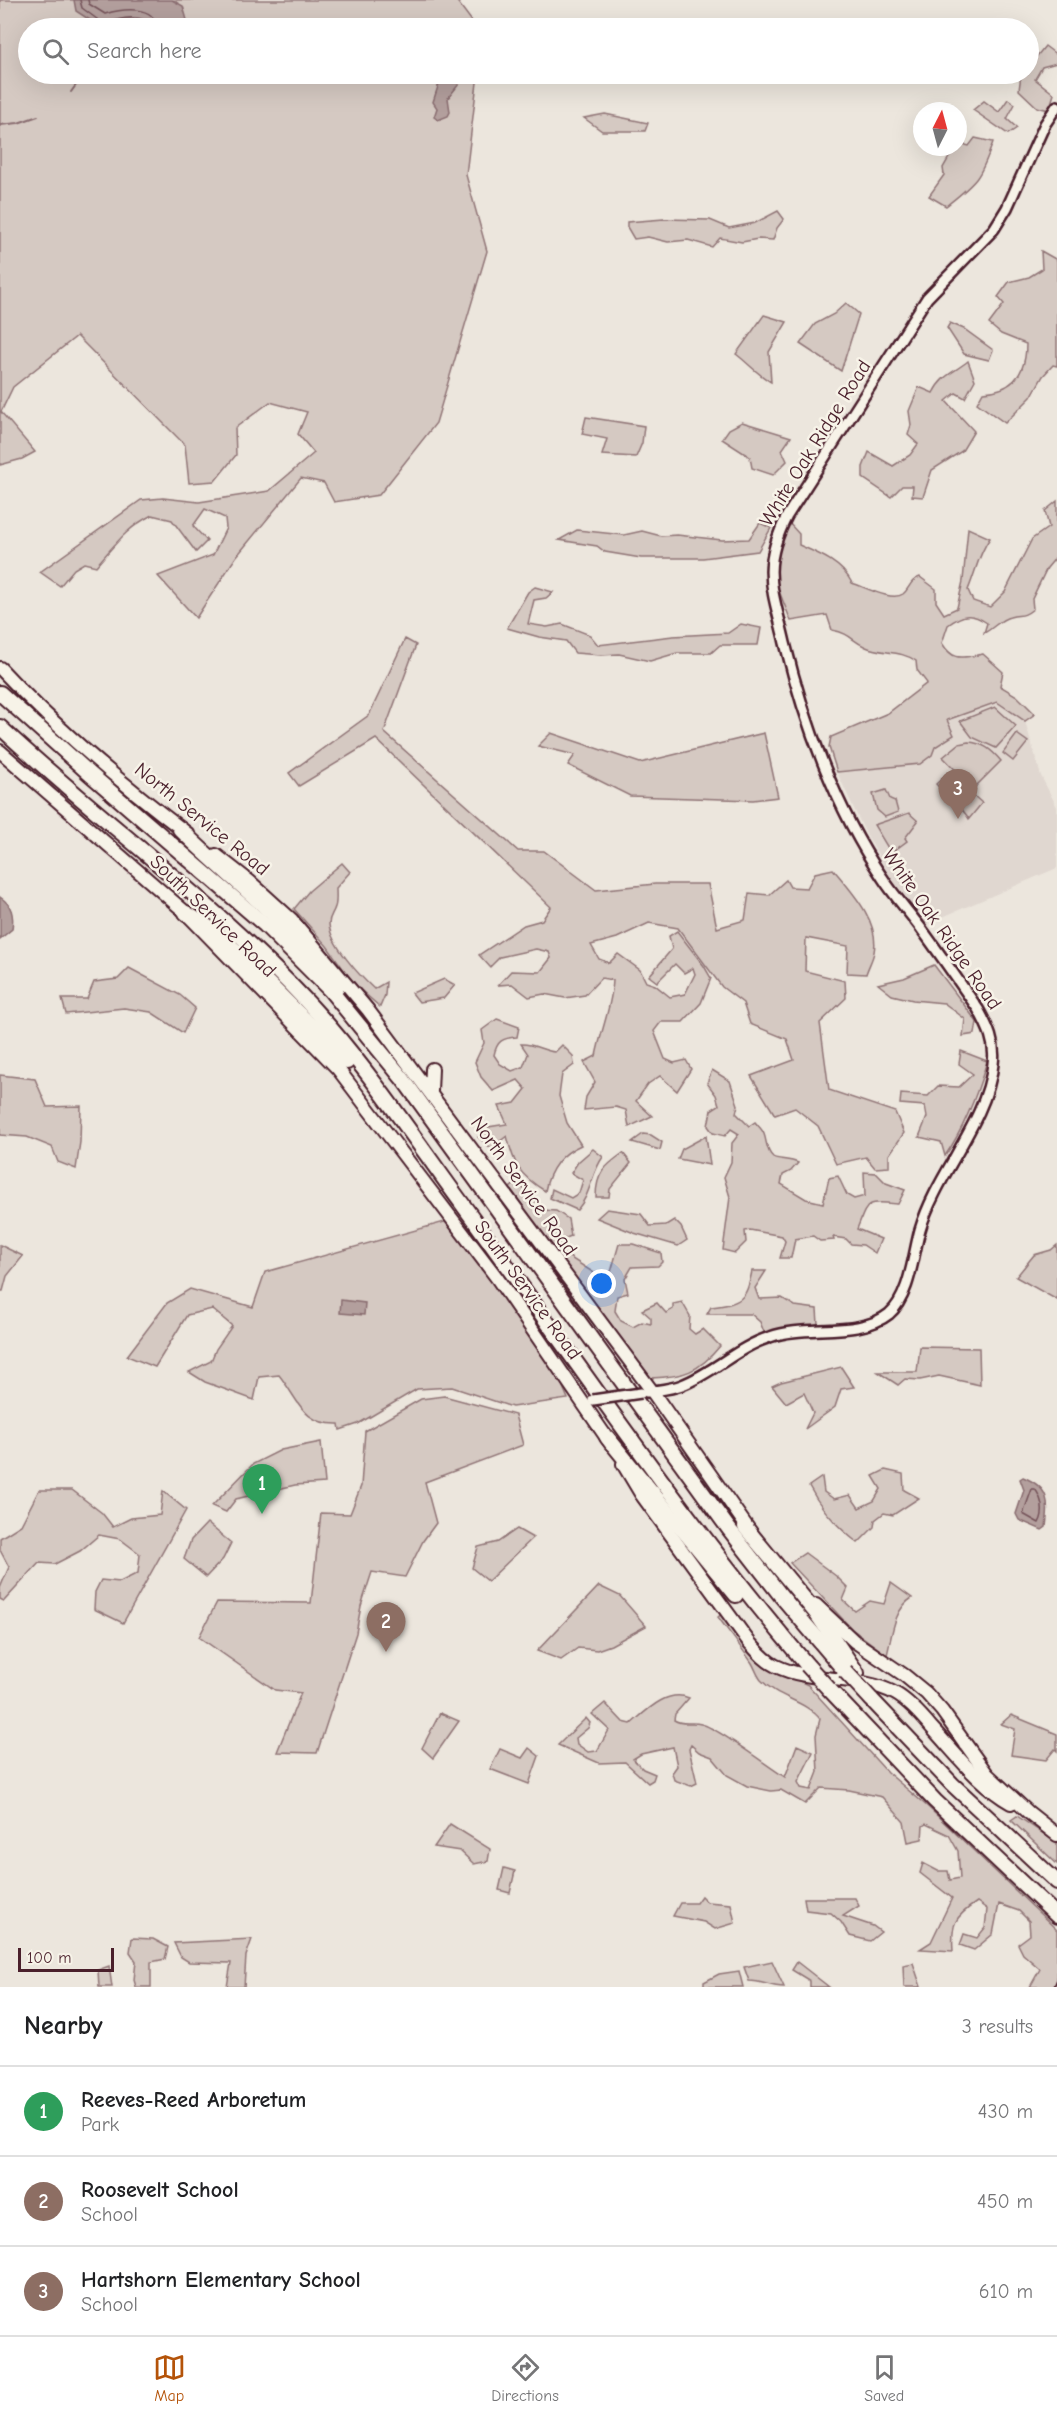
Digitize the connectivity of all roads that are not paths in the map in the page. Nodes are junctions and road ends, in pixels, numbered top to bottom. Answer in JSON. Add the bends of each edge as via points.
{"nodes":[{"id":1,"x":1057,"y":106,"type":"edge"},
{"id":2,"x":0,"y":668,"type":"edge"},
{"id":3,"x":3,"y":687,"type":"edge"},
{"id":4,"x":0,"y":727,"type":"edge"},
{"id":5,"x":0,"y":751,"type":"edge"},
{"id":6,"x":180,"y":829,"type":"junction"},
{"id":7,"x":186,"y":913,"type":"junction"},
{"id":8,"x":360,"y":1025,"type":"junction"},
{"id":9,"x":432,"y":1069,"type":"dead end"},
{"id":10,"x":431,"y":1091,"type":"junction"},
{"id":11,"x":410,"y":1132,"type":"junction"},
{"id":12,"x":647,"y":1392,"type":"junction"},
{"id":13,"x":588,"y":1401,"type":"junction"},
{"id":14,"x":607,"y":1437,"type":"junction"},
{"id":15,"x":745,"y":1527,"type":"junction"},
{"id":16,"x":807,"y":1665,"type":"junction"},
{"id":17,"x":851,"y":1672,"type":"junction"},
{"id":18,"x":1028,"y":1812,"type":"junction"},
{"id":19,"x":1057,"y":1834,"type":"edge"},
{"id":20,"x":1057,"y":1882,"type":"edge"},
{"id":21,"x":1057,"y":1916,"type":"edge"}],
"edges":[{"from":1,"to":12,"type":"street","name":"White Oak Ridge Road","via":[[994,229],[937,286],[918,312],[787,516],[770,562],[771,586],[795,684],[825,767],[870,859],[978,1009],[990,1032],[993,1063],[988,1087],[925,1215],[896,1306],[877,1321],[859,1326],[769,1337],[682,1384]]},
{"from":2,"to":3,"type":"main road","name":"North Service Road"},
{"from":3,"to":6,"type":"main road","name":"North Service Road","via":[[39,708]]},
{"from":3,"to":8,"type":"highway","via":[[90,774],[265,925]]},
{"from":4,"to":11,"type":"highway","via":[[277,971],[330,1028]]},
{"from":5,"to":7,"type":"main road","name":"South Service Road"},
{"from":6,"to":8,"type":"highway","via":[[312,952]]},
{"from":6,"to":10,"type":"main road","name":"North Service Road","via":[[249,881],[292,920]]},
{"from":7,"to":11,"type":"highway","via":[[234,950],[339,1054]]},
{"from":7,"to":13,"type":"main road","name":"South Service Road","via":[[338,1069]]},
{"from":8,"to":17,"type":"highway","via":[[735,1537]]},
{"from":9,"to":10,"type":"main road"},
{"from":10,"to":12,"type":"main road","name":"North Service Road"},
{"from":11,"to":16,"type":"highway","via":[[715,1553]]},
{"from":12,"to":13,"type":"street","name":"White Oak Ridge Road","bridge":true},
{"from":12,"to":15,"type":"main road","name":"North Service Road"},
{"from":13,"to":14,"type":"main road","name":"South Service Road"},
{"from":14,"to":16,"type":"highway","via":[[748,1609]]},
{"from":14,"to":18,"type":"main road","name":"South Service Road","via":[[641,1494],[748,1642],[763,1657],[793,1673],[874,1686],[896,1694],[986,1786]]},
{"from":15,"to":17,"type":"highway","via":[[816,1613]]},
{"from":15,"to":18,"type":"main road","name":"North Service Road","via":[[829,1619],[926,1693],[987,1774]]},
{"from":16,"to":21,"type":"highway","bridge":true,"via":[[935,1801]]},
{"from":17,"to":20,"type":"highway","bridge":true,"via":[[871,1699],[952,1784]]},
{"from":18,"to":19,"type":"main road"}]}
